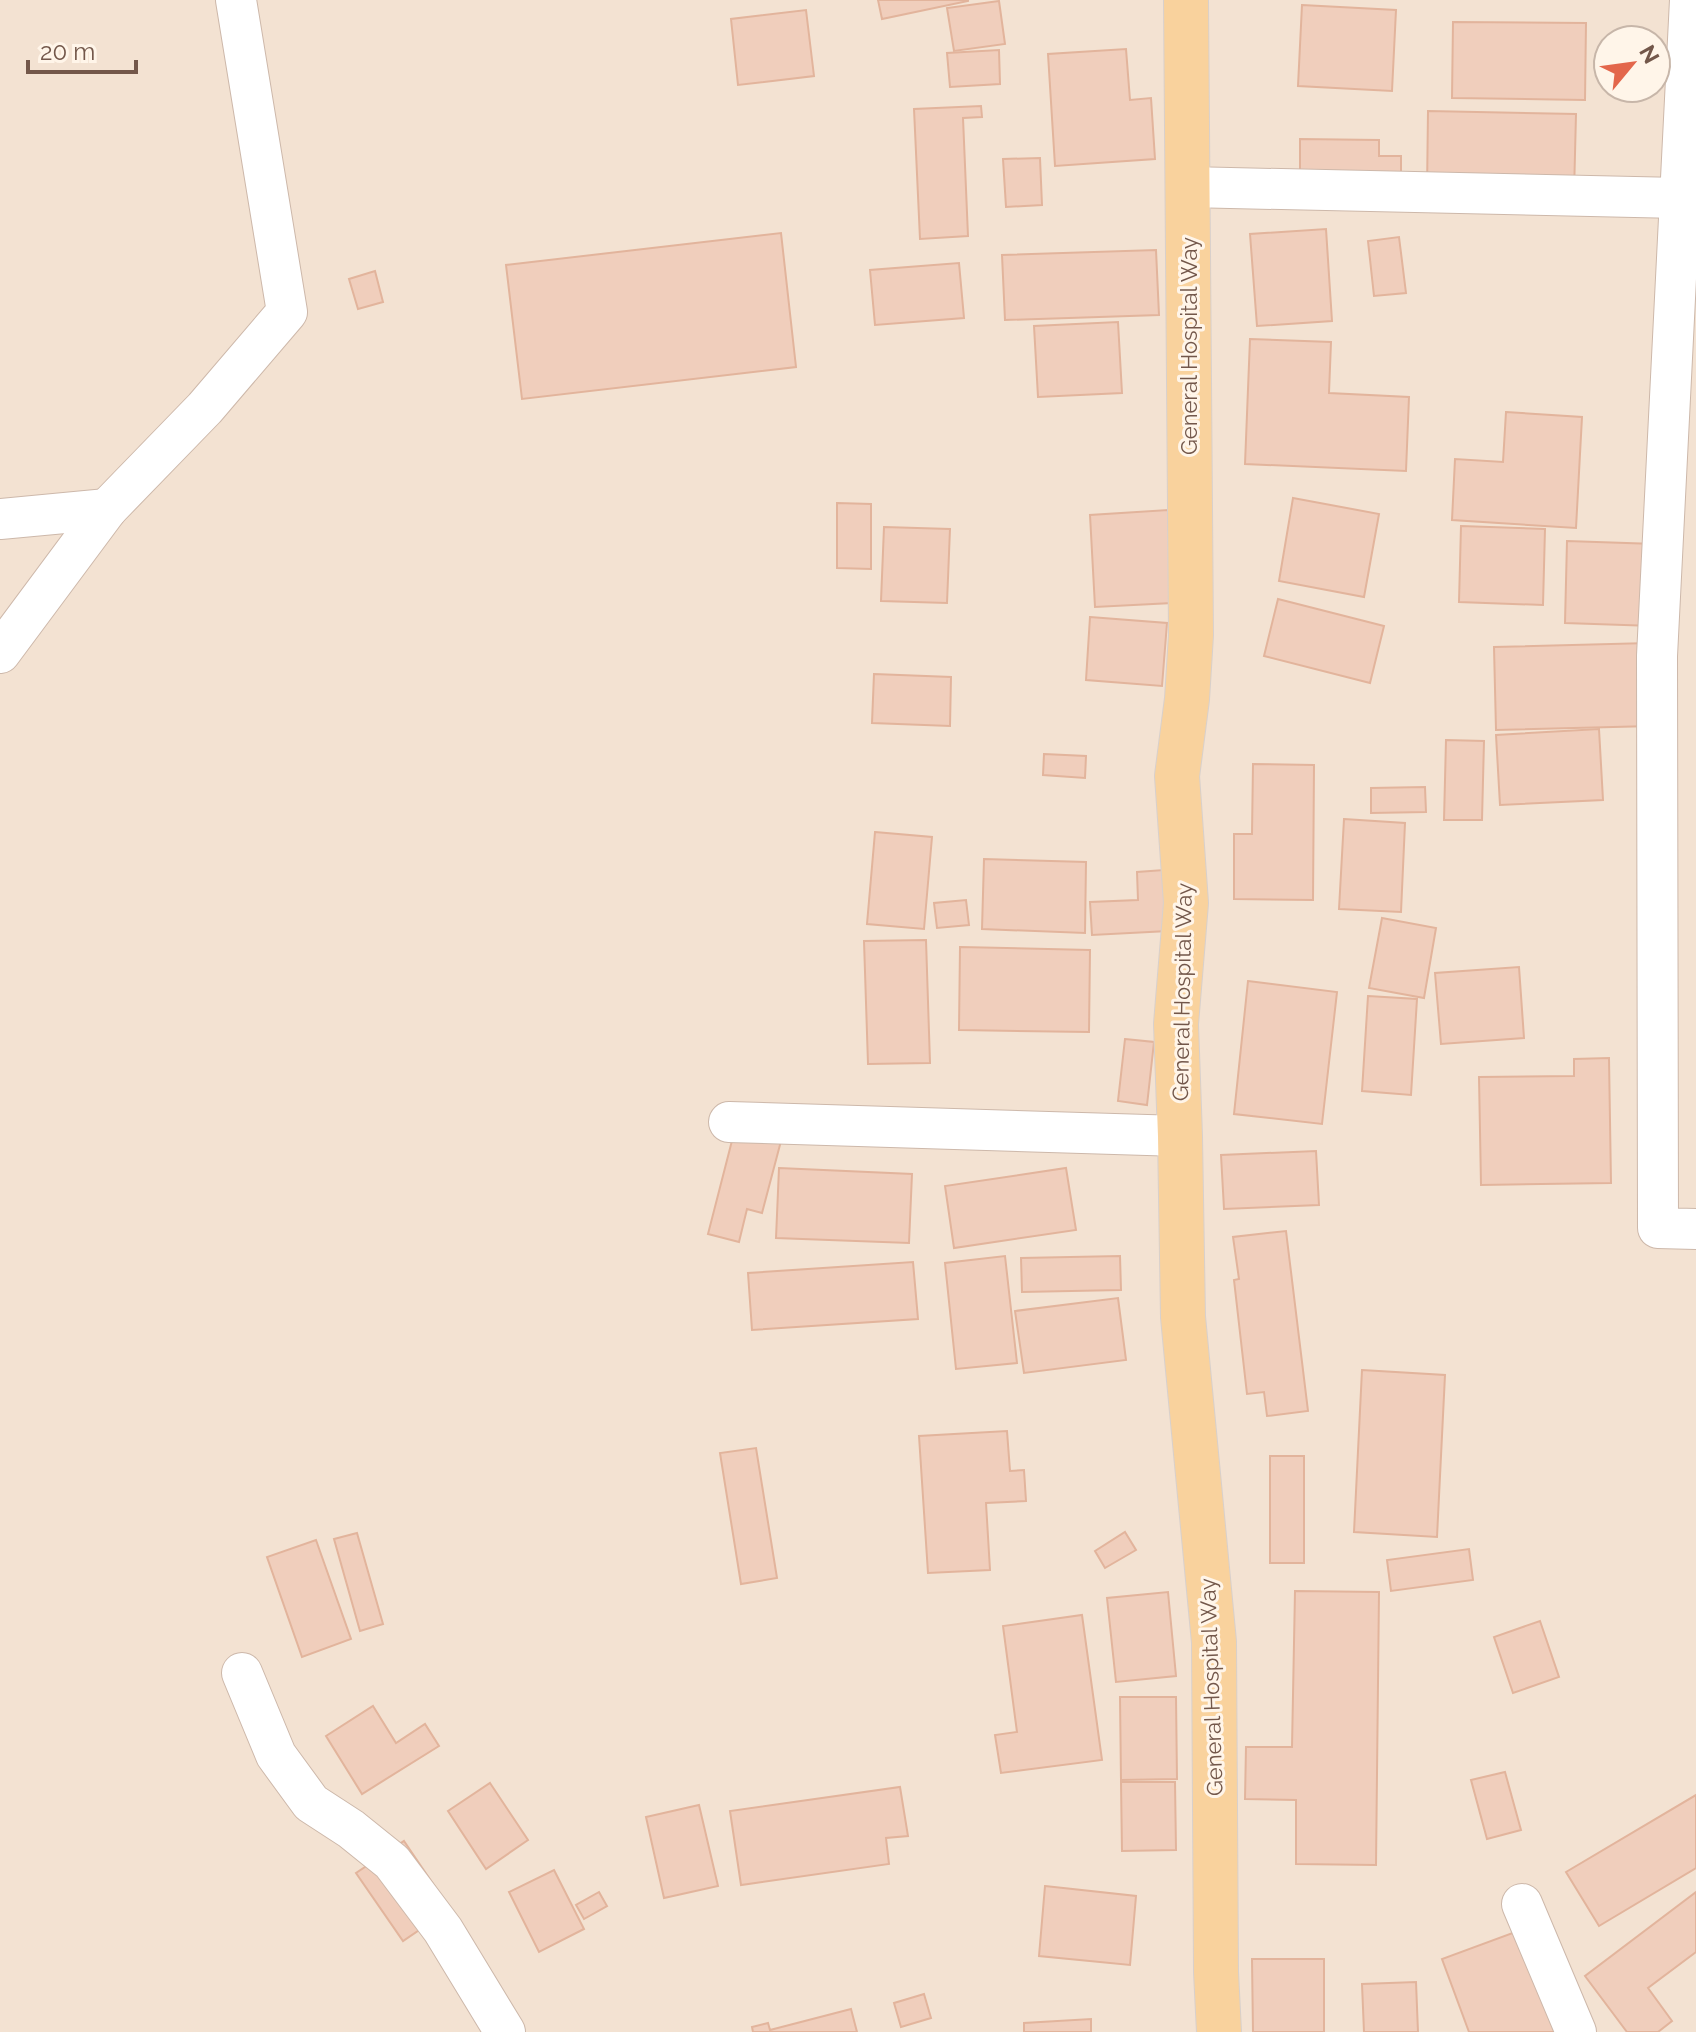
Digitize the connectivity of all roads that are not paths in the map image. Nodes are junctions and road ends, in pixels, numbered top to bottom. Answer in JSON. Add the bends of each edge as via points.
{"nodes":[{"id":1,"x":236,"y":0,"type":"edge"},
{"id":2,"x":1186,"y":0,"type":"edge"},
{"id":3,"x":1690,"y":0,"type":"edge"},
{"id":4,"x":1188,"y":187,"type":"junction"},
{"id":5,"x":1679,"y":198,"type":"junction"},
{"id":6,"x":107,"y":509,"type":"junction"},
{"id":7,"x":0,"y":519,"type":"edge"},
{"id":8,"x":0,"y":653,"type":"edge"},
{"id":9,"x":729,"y":1122,"type":"dead end"},
{"id":10,"x":1180,"y":1136,"type":"junction"},
{"id":11,"x":1696,"y":1229,"type":"edge"},
{"id":12,"x":242,"y":1673,"type":"dead end"},
{"id":13,"x":1522,"y":1904,"type":"dead end"},
{"id":14,"x":505,"y":2032,"type":"edge"},
{"id":15,"x":1219,"y":2032,"type":"edge"},
{"id":16,"x":1576,"y":2032,"type":"edge"}],
"edges":[{"from":1,"to":6,"type":"street","via":[[287,312],[205,408]]},
{"from":2,"to":4,"type":"main road","name":"General Hospital Way"},
{"from":3,"to":5,"type":"street"},
{"from":4,"to":5,"type":"street"},
{"from":4,"to":10,"type":"main road","name":"General Hospital Way","via":[[1191,635],[1177,776],[1186,903],[1176,1024]]},
{"from":5,"to":11,"type":"street","via":[[1657,656],[1658,1228]]},
{"from":6,"to":7,"type":"street"},
{"from":6,"to":8,"type":"street"},
{"from":9,"to":10,"type":"street"},
{"from":10,"to":15,"type":"main road","name":"General Hospital Way","via":[[1183,1317],[1214,1642]]},
{"from":12,"to":14,"type":"street","via":[[276,1755],[311,1803],[392,1862],[443,1930]]},
{"from":13,"to":16,"type":"street"}]}
